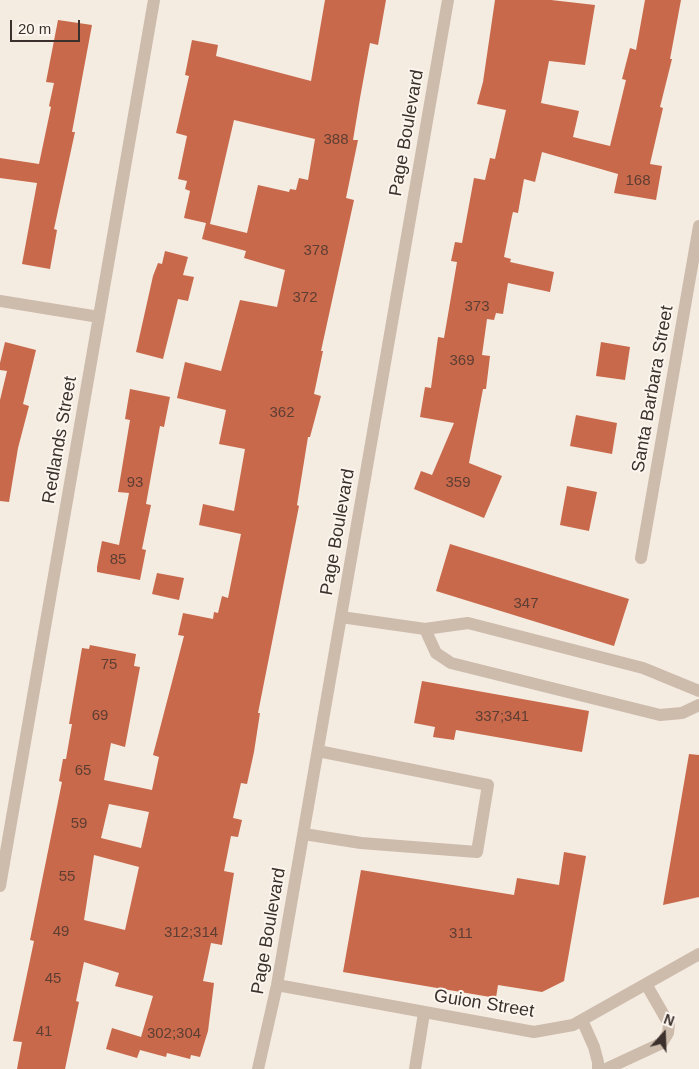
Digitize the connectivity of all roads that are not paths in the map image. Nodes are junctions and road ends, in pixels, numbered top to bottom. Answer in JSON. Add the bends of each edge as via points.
{"nodes":[{"id":1,"x":154,"y":0,"type":"edge"},
{"id":2,"x":448,"y":0,"type":"edge"},
{"id":3,"x":699,"y":226,"type":"edge"},
{"id":4,"x":0,"y":301,"type":"edge"},
{"id":5,"x":100,"y":317,"type":"junction"},
{"id":6,"x":641,"y":558,"type":"dead end"},
{"id":7,"x":341,"y":617,"type":"junction"},
{"id":8,"x":425,"y":629,"type":"junction"},
{"id":9,"x":699,"y":692,"type":"edge"},
{"id":10,"x":699,"y":706,"type":"edge"},
{"id":11,"x":318,"y":751,"type":"junction"},
{"id":12,"x":304,"y":834,"type":"junction"},
{"id":13,"x":0,"y":886,"type":"edge"},
{"id":14,"x":699,"y":954,"type":"edge"},
{"id":15,"x":646,"y":984,"type":"junction"},
{"id":16,"x":277,"y":986,"type":"junction"},
{"id":17,"x":424,"y":1013,"type":"junction"},
{"id":18,"x":582,"y":1020,"type":"junction"},
{"id":19,"x":258,"y":1069,"type":"edge"},
{"id":20,"x":415,"y":1069,"type":"edge"},
{"id":21,"x":598,"y":1069,"type":"edge"},
{"id":22,"x":606,"y":1069,"type":"edge"}],
"edges":[{"from":1,"to":5,"type":"street","name":"Redlands Street"},
{"from":2,"to":7,"type":"street","name":"Page Boulevard"},
{"from":3,"to":6,"type":"street","name":"Santa Barbara Street"},
{"from":4,"to":5,"type":"street"},
{"from":5,"to":13,"type":"street","name":"Redlands Street"},
{"from":7,"to":8,"type":"street"},
{"from":7,"to":11,"type":"street","name":"Page Boulevard"},
{"from":8,"to":9,"type":"street","via":[[468,623],[643,668]]},
{"from":8,"to":10,"type":"street","via":[[436,653],[451,663],[660,715],[682,713]]},
{"from":11,"to":12,"type":"street","name":"Page Boulevard"},
{"from":11,"to":12,"type":"street","via":[[488,785],[477,852],[361,843]]},
{"from":12,"to":16,"type":"street","name":"Page Boulevard"},
{"from":14,"to":15,"type":"street","name":"Guion Street"},
{"from":15,"to":18,"type":"street","name":"Guion Street"},
{"from":15,"to":22,"type":"street","via":[[669,1024],[668,1033],[662,1042]]},
{"from":16,"to":17,"type":"street","name":"Guion Street"},
{"from":16,"to":19,"type":"street","name":"Page Boulevard"},
{"from":17,"to":18,"type":"street","name":"Guion Street","via":[[534,1032],[572,1026]]},
{"from":17,"to":20,"type":"street"},
{"from":18,"to":21,"type":"street","via":[[594,1047]]}]}
